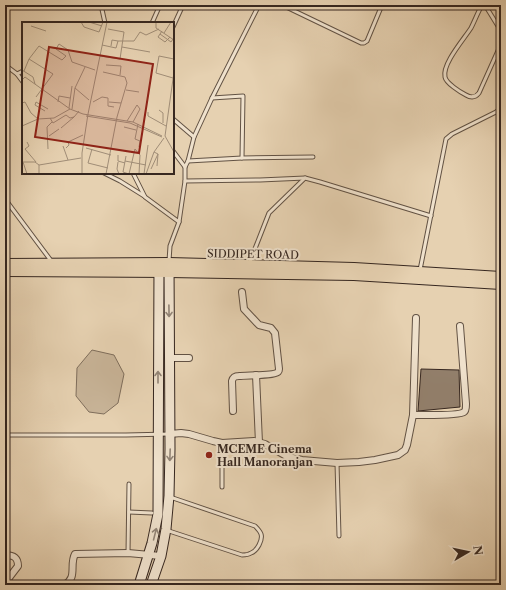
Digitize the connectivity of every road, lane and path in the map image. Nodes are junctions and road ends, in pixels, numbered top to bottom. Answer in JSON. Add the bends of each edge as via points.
{"nodes":[{"id":1,"x":101,"y":5,"type":"edge"},
{"id":2,"x":160,"y":5,"type":"edge"},
{"id":3,"x":183,"y":5,"type":"edge"},
{"id":4,"x":259,"y":5,"type":"edge"},
{"id":5,"x":282,"y":5,"type":"edge"},
{"id":6,"x":382,"y":5,"type":"edge"},
{"id":7,"x":483,"y":5,"type":"edge"},
{"id":8,"x":105,"y":22,"type":"edge"},
{"id":9,"x":152,"y":22,"type":"edge"},
{"id":10,"x":174,"y":25,"type":"edge"},
{"id":11,"x":501,"y":31,"type":"edge"},
{"id":12,"x":501,"y":44,"type":"edge"},
{"id":13,"x":5,"y":65,"type":"edge"},
{"id":14,"x":22,"y":72,"type":"edge"},
{"id":15,"x":17,"y":74,"type":"junction"},
{"id":16,"x":22,"y":81,"type":"edge"},
{"id":17,"x":212,"y":98,"type":"junction"},
{"id":18,"x":501,"y":108,"type":"edge"},
{"id":19,"x":174,"y":120,"type":"edge"},
{"id":20,"x":194,"y":137,"type":"junction"},
{"id":21,"x":174,"y":152,"type":"edge"},
{"id":22,"x":313,"y":157,"type":"dead end"},
{"id":23,"x":242,"y":158,"type":"junction"},
{"id":24,"x":188,"y":161,"type":"junction"},
{"id":25,"x":185,"y":167,"type":"junction"},
{"id":26,"x":106,"y":174,"type":"edge"},
{"id":27,"x":134,"y":174,"type":"edge"},
{"id":28,"x":305,"y":178,"type":"junction"},
{"id":29,"x":185,"y":181,"type":"junction"},
{"id":30,"x":145,"y":197,"type":"junction"},
{"id":31,"x":5,"y":199,"type":"edge"},
{"id":32,"x":431,"y":216,"type":"junction"},
{"id":33,"x":179,"y":222,"type":"junction"},
{"id":34,"x":5,"y":264,"type":"edge"},
{"id":35,"x":53,"y":264,"type":"junction"},
{"id":36,"x":248,"y":266,"type":"junction"},
{"id":37,"x":164,"y":268,"type":"junction"},
{"id":38,"x":5,"y":271,"type":"edge"},
{"id":39,"x":420,"y":272,"type":"junction"},
{"id":40,"x":501,"y":277,"type":"edge"},
{"id":41,"x":501,"y":284,"type":"edge"},
{"id":42,"x":242,"y":292,"type":"dead end"},
{"id":43,"x":416,"y":318,"type":"dead end"},
{"id":44,"x":460,"y":326,"type":"dead end"},
{"id":45,"x":158,"y":349,"type":"junction"},
{"id":46,"x":170,"y":353,"type":"junction"},
{"id":47,"x":189,"y":358,"type":"dead end"},
{"id":48,"x":256,"y":375,"type":"junction"},
{"id":49,"x":170,"y":394,"type":"junction"},
{"id":50,"x":158,"y":395,"type":"junction"},
{"id":51,"x":233,"y":411,"type":"dead end"},
{"id":52,"x":413,"y":415,"type":"junction"},
{"id":53,"x":158,"y":434,"type":"junction"},
{"id":54,"x":170,"y":434,"type":"junction"},
{"id":55,"x":5,"y":435,"type":"edge"},
{"id":56,"x":222,"y":443,"type":"junction"},
{"id":57,"x":259,"y":443,"type":"junction"},
{"id":58,"x":337,"y":463,"type":"junction"},
{"id":59,"x":129,"y":484,"type":"dead end"},
{"id":60,"x":222,"y":488,"type":"dead end"},
{"id":61,"x":169,"y":496,"type":"junction"},
{"id":62,"x":129,"y":512,"type":"junction"},
{"id":63,"x":152,"y":514,"type":"dead end"},
{"id":64,"x":166,"y":529,"type":"junction"},
{"id":65,"x":339,"y":536,"type":"dead end"},
{"id":66,"x":128,"y":553,"type":"junction"},
{"id":67,"x":5,"y":555,"type":"edge"},
{"id":68,"x":149,"y":555,"type":"junction"},
{"id":69,"x":161,"y":556,"type":"junction"},
{"id":70,"x":5,"y":583,"type":"edge"},
{"id":71,"x":64,"y":585,"type":"edge"},
{"id":72,"x":139,"y":585,"type":"edge"},
{"id":73,"x":151,"y":585,"type":"edge"}],
"edges":[{"from":1,"to":8,"type":"lane"},
{"from":2,"to":9,"type":"lane"},
{"from":3,"to":10,"type":"lane"},
{"from":4,"to":17,"type":"lane"},
{"from":5,"to":6,"type":"lane","via":[[357,42],[364,43]]},
{"from":7,"to":11,"type":"lane"},
{"from":7,"to":12,"type":"lane","via":[[445,69],[447,81],[464,94],[477,96]]},
{"from":13,"to":15,"type":"lane"},
{"from":14,"to":15,"type":"lane"},
{"from":15,"to":16,"type":"lane"},
{"from":17,"to":20,"type":"lane"},
{"from":17,"to":23,"type":"lane","via":[[243,96]]},
{"from":18,"to":32,"type":"lane","via":[[446,139]]},
{"from":19,"to":20,"type":"lane"},
{"from":20,"to":24,"type":"lane"},
{"from":21,"to":25,"type":"lane"},
{"from":22,"to":23,"type":"lane"},
{"from":23,"to":24,"type":"lane"},
{"from":24,"to":25,"type":"lane"},
{"from":25,"to":29,"type":"lane"},
{"from":26,"to":30,"type":"lane"},
{"from":27,"to":30,"type":"lane"},
{"from":28,"to":29,"type":"lane"},
{"from":28,"to":32,"type":"lane"},
{"from":28,"to":36,"type":"lane","via":[[269,214]]},
{"from":29,"to":33,"type":"lane"},
{"from":30,"to":33,"type":"lane"},
{"from":31,"to":35,"type":"lane"},
{"from":32,"to":39,"type":"lane"},
{"from":33,"to":37,"type":"lane"},
{"from":34,"to":35,"type":"main road","name":"SIDDIPET ROAD"},
{"from":35,"to":37,"type":"main road","name":"SIDDIPET ROAD"},
{"from":36,"to":37,"type":"main road","name":"SIDDIPET ROAD"},
{"from":36,"to":39,"type":"main road","name":"SIDDIPET ROAD"},
{"from":37,"to":38,"type":"main road","name":"SIDDIPET ROAD"},
{"from":37,"to":41,"type":"main road","name":"SIDDIPET ROAD","via":[[354,275]]},
{"from":37,"to":45,"type":"street"},
{"from":37,"to":46,"type":"street","one_way":true},
{"from":39,"to":40,"type":"main road","name":"SIDDIPET ROAD"},
{"from":42,"to":48,"type":"street","via":[[244,309],[259,325],[271,328],[275,333],[279,371]]},
{"from":43,"to":52,"type":"street"},
{"from":44,"to":52,"type":"street","via":[[465,411],[460,414]]},
{"from":45,"to":46,"type":"street"},
{"from":50,"to":45,"type":"street","one_way":true},
{"from":46,"to":47,"type":"street"},
{"from":46,"to":49,"type":"street"},
{"from":48,"to":51,"type":"street","via":[[233,378]]},
{"from":48,"to":57,"type":"street"},
{"from":49,"to":50,"type":"street"},
{"from":49,"to":54,"type":"street"},
{"from":50,"to":53,"type":"street"},
{"from":52,"to":58,"type":"street","via":[[407,445],[402,453],[375,460]]},
{"from":53,"to":54,"type":"lane"},
{"from":53,"to":55,"type":"lane"},
{"from":68,"to":53,"type":"street","one_way":true,"via":[[158,514]]},
{"from":54,"to":56,"type":"street","via":[[189,434]]},
{"from":54,"to":61,"type":"street","one_way":true},
{"from":56,"to":57,"type":"street"},
{"from":56,"to":60,"type":"lane"},
{"from":57,"to":58,"type":"street","via":[[294,459]]},
{"from":58,"to":65,"type":"lane"},
{"from":59,"to":62,"type":"lane"},
{"from":61,"to":64,"type":"street"},
{"from":61,"to":64,"type":"lane","via":[[256,526],[262,538],[253,553],[242,555]]},
{"from":62,"to":63,"type":"lane"},
{"from":62,"to":66,"type":"lane"},
{"from":64,"to":69,"type":"street"},
{"from":66,"to":68,"type":"street"},
{"from":66,"to":71,"type":"street","via":[[75,554],[72,578]]},
{"from":67,"to":70,"type":"street","via":[[14,556],[18,566]]},
{"from":68,"to":69,"type":"street"},
{"from":68,"to":72,"type":"street"},
{"from":69,"to":73,"type":"street"}]}
